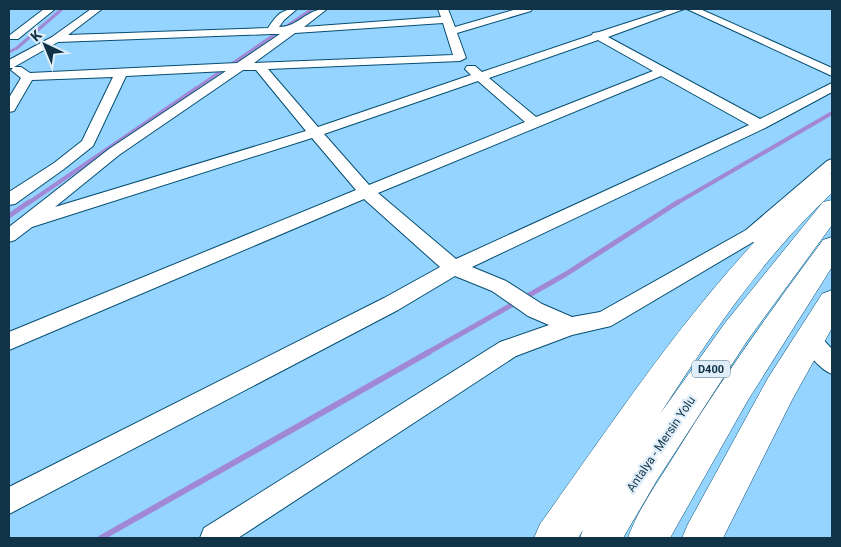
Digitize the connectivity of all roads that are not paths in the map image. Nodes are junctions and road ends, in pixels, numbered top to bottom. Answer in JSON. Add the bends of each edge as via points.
{"nodes":[{"id":1,"x":50,"y":9,"type":"edge"},
{"id":2,"x":88,"y":9,"type":"edge"},
{"id":3,"x":97,"y":9,"type":"edge"},
{"id":4,"x":292,"y":9,"type":"edge"},
{"id":5,"x":322,"y":9,"type":"edge"},
{"id":6,"x":527,"y":9,"type":"edge"},
{"id":7,"x":680,"y":9,"type":"edge"},
{"id":8,"x":692,"y":9,"type":"edge"},
{"id":9,"x":447,"y":20,"type":"edge"},
{"id":10,"x":293,"y":29,"type":"junction"},
{"id":11,"x":272,"y":31,"type":"junction"},
{"id":12,"x":597,"y":35,"type":"junction"},
{"id":13,"x":10,"y":37,"type":"edge"},
{"id":14,"x":56,"y":39,"type":"junction"},
{"id":15,"x":460,"y":58,"type":"junction"},
{"id":16,"x":9,"y":62,"type":"edge"},
{"id":17,"x":259,"y":66,"type":"junction"},
{"id":18,"x":239,"y":67,"type":"junction"},
{"id":19,"x":662,"y":71,"type":"junction"},
{"id":20,"x":832,"y":72,"type":"edge"},
{"id":21,"x":121,"y":73,"type":"junction"},
{"id":22,"x":28,"y":77,"type":"junction"},
{"id":23,"x":478,"y":77,"type":"junction"},
{"id":24,"x":832,"y":87,"type":"edge"},
{"id":25,"x":9,"y":108,"type":"edge"},
{"id":26,"x":535,"y":123,"type":"junction"},
{"id":27,"x":760,"y":124,"type":"junction"},
{"id":28,"x":316,"y":132,"type":"junction"},
{"id":29,"x":832,"y":164,"type":"edge"},
{"id":30,"x":832,"y":180,"type":"edge"},
{"id":31,"x":366,"y":192,"type":"junction"},
{"id":32,"x":9,"y":200,"type":"edge"},
{"id":33,"x":832,"y":208,"type":"edge"},
{"id":34,"x":28,"y":222,"type":"junction"},
{"id":35,"x":9,"y":236,"type":"edge"},
{"id":36,"x":760,"y":238,"type":"junction"},
{"id":37,"x":832,"y":247,"type":"edge"},
{"id":38,"x":454,"y":268,"type":"junction"},
{"id":39,"x":500,"y":286,"type":"joint"},
{"id":40,"x":832,"y":302,"type":"edge"},
{"id":41,"x":571,"y":326,"type":"junction"},
{"id":42,"x":9,"y":341,"type":"edge"},
{"id":43,"x":821,"y":351,"type":"edge"},
{"id":44,"x":9,"y":501,"type":"edge"},
{"id":45,"x":214,"y":538,"type":"edge"},
{"id":46,"x":554,"y":538,"type":"edge"},
{"id":47,"x":600,"y":538,"type":"edge"},
{"id":48,"x":648,"y":538,"type":"edge"},
{"id":49,"x":702,"y":538,"type":"edge"}],
"edges":[{"from":1,"to":13,"type":"street"},
{"from":2,"to":16,"type":"street"},
{"from":3,"to":14,"type":"street"},
{"from":4,"to":11,"type":"street","via":[[280,18]]},
{"from":5,"to":10,"type":"street"},
{"from":6,"to":9,"type":"street"},
{"from":7,"to":12,"type":"street"},
{"from":8,"to":20,"type":"street"},
{"from":9,"to":10,"type":"street"},
{"from":9,"to":15,"type":"street"},
{"from":10,"to":11,"type":"street"},
{"from":10,"to":18,"type":"street"},
{"from":11,"to":14,"type":"street"},
{"from":12,"to":19,"type":"street"},
{"from":12,"to":23,"type":"street"},
{"from":14,"to":16,"type":"street"},
{"from":15,"to":17,"type":"street"},
{"from":15,"to":23,"type":"street"},
{"from":16,"to":22,"type":"street"},
{"from":17,"to":18,"type":"street"},
{"from":17,"to":28,"type":"street"},
{"from":18,"to":21,"type":"street"},
{"from":18,"to":34,"type":"street","via":[[114,152]]},
{"from":19,"to":26,"type":"street"},
{"from":19,"to":27,"type":"street"},
{"from":21,"to":22,"type":"street"},
{"from":21,"to":32,"type":"street","via":[[88,143]]},
{"from":22,"to":25,"type":"street"},
{"from":23,"to":26,"type":"street"},
{"from":23,"to":28,"type":"street"},
{"from":24,"to":27,"type":"street"},
{"from":26,"to":31,"type":"street"},
{"from":27,"to":38,"type":"street"},
{"from":28,"to":31,"type":"street"},
{"from":28,"to":34,"type":"street"},
{"from":29,"to":36,"type":"street"},
{"from":30,"to":36,"type":"highway"},
{"from":31,"to":38,"type":"street"},
{"from":31,"to":42,"type":"street"},
{"from":33,"to":47,"type":"highway","name":"Antalya - Mersin Yolu","number":"D400","via":[[736,332]]},
{"from":34,"to":35,"type":"street"},
{"from":36,"to":41,"type":"street","via":[[604,320]]},
{"from":36,"to":46,"type":"highway"},
{"from":37,"to":48,"type":"highway","number":"D400","via":[[780,320],[685,471]]},
{"from":38,"to":39,"type":"street"},
{"from":38,"to":44,"type":"street","via":[[391,304]]},
{"from":39,"to":41,"type":"street","via":[[535,310]]},
{"from":40,"to":43,"type":"highway"},
{"from":41,"to":45,"type":"street","via":[[508,349]]},
{"from":43,"to":49,"type":"highway","via":[[780,389]]}]}
